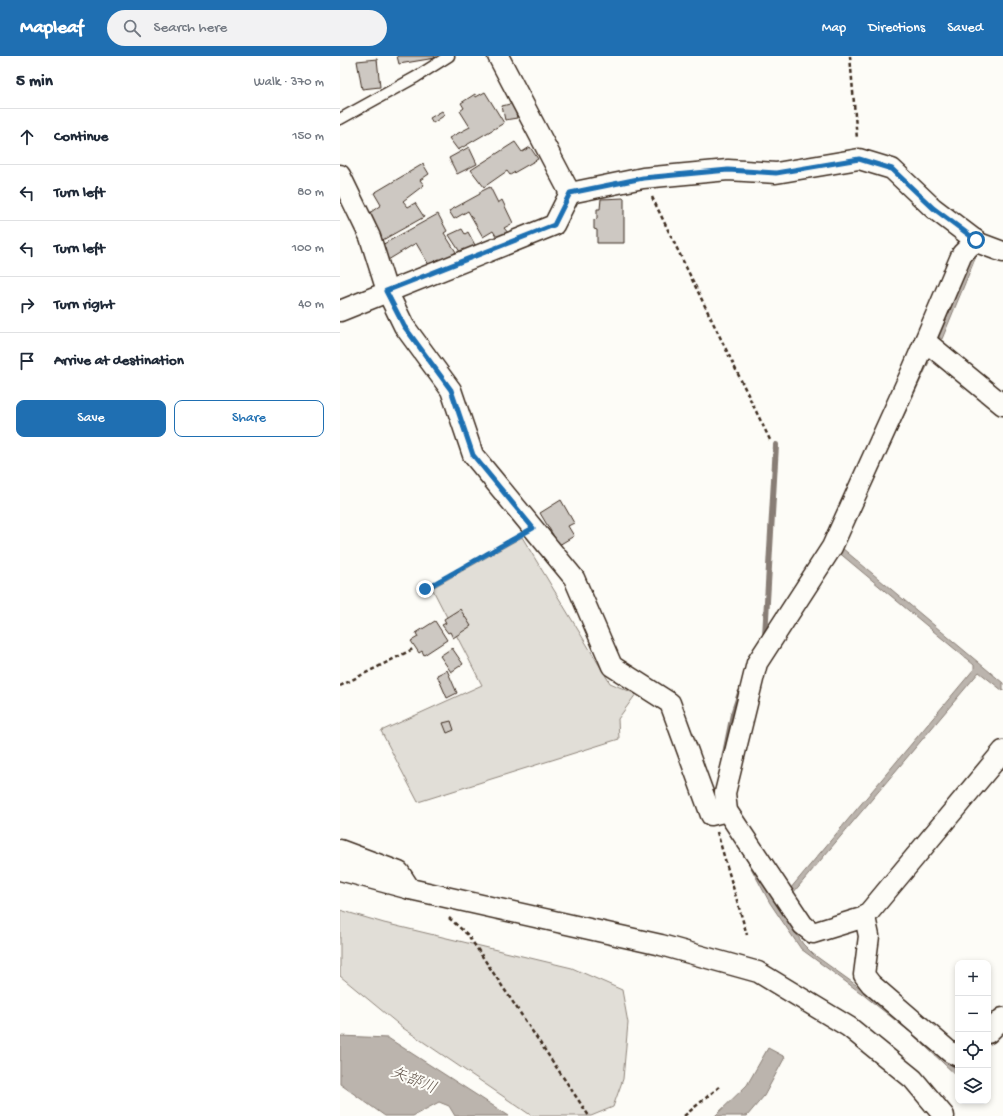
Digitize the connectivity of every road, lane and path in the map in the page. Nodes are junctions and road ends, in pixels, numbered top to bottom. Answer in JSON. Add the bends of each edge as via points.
{"nodes":[{"id":1,"x":449,"y":56,"type":"edge"},
{"id":2,"x":498,"y":56,"type":"edge"},
{"id":3,"x":850,"y":56,"type":"edge"},
{"id":4,"x":340,"y":119,"type":"edge"},
{"id":5,"x":859,"y":159,"type":"junction"},
{"id":6,"x":340,"y":175,"type":"edge"},
{"id":7,"x":643,"y":178,"type":"junction"},
{"id":8,"x":570,"y":193,"type":"junction"},
{"id":9,"x":976,"y":240,"type":"junction"},
{"id":10,"x":1003,"y":252,"type":"edge"},
{"id":11,"x":386,"y":291,"type":"junction"},
{"id":12,"x":340,"y":311,"type":"edge"},
{"id":13,"x":925,"y":341,"type":"junction"},
{"id":14,"x":1003,"y":405,"type":"edge"},
{"id":15,"x":771,"y":442,"type":"dead end"},
{"id":16,"x":533,"y":528,"type":"junction"},
{"id":17,"x":425,"y":589,"type":"dead end"},
{"id":18,"x":413,"y":649,"type":"dead end"},
{"id":19,"x":340,"y":686,"type":"edge"},
{"id":20,"x":1003,"y":751,"type":"edge"},
{"id":21,"x":719,"y":813,"type":"junction"},
{"id":22,"x":340,"y":850,"type":"edge"},
{"id":23,"x":340,"y":870,"type":"edge"},
{"id":24,"x":410,"y":889,"type":"junction"},
{"id":25,"x":445,"y":915,"type":"dead end"},
{"id":26,"x":865,"y":918,"type":"junction"},
{"id":27,"x":747,"y":934,"type":"dead end"},
{"id":28,"x":1003,"y":1018,"type":"edge"},
{"id":29,"x":989,"y":1032,"type":"edge"},
{"id":30,"x":955,"y":1054,"type":"edge"},
{"id":31,"x":719,"y":1087,"type":"dead end"},
{"id":32,"x":589,"y":1116,"type":"edge"},
{"id":33,"x":684,"y":1116,"type":"edge"},
{"id":34,"x":944,"y":1116,"type":"edge"}],
"edges":[{"from":1,"to":4,"type":"lane"},
{"from":2,"to":8,"type":"street"},
{"from":3,"to":5,"type":"path"},
{"from":5,"to":7,"type":"street","via":[[776,173],[728,170]]},
{"from":5,"to":9,"type":"street","via":[[892,169],[933,208]]},
{"from":6,"to":11,"type":"street","via":[[370,237]]},
{"from":7,"to":8,"type":"street"},
{"from":7,"to":15,"type":"path"},
{"from":8,"to":11,"type":"street","via":[[554,225]]},
{"from":9,"to":10,"type":"street"},
{"from":9,"to":13,"type":"street","via":[[962,254]]},
{"from":11,"to":12,"type":"street"},
{"from":11,"to":16,"type":"street","via":[[404,326],[451,390],[473,455]]},
{"from":13,"to":14,"type":"street"},
{"from":13,"to":21,"type":"street","via":[[832,547],[758,663]]},
{"from":16,"to":17,"type":"path"},
{"from":16,"to":21,"type":"street","via":[[574,578],[612,666],[670,703]]},
{"from":18,"to":19,"type":"path"},
{"from":20,"to":26,"type":"street"},
{"from":21,"to":26,"type":"street","via":[[804,925],[814,933]]},
{"from":21,"to":27,"type":"path"},
{"from":22,"to":24,"type":"street","via":[[399,872]]},
{"from":23,"to":24,"type":"street"},
{"from":24,"to":34,"type":"street","via":[[661,945],[758,972],[849,1027],[913,1080]]},
{"from":25,"to":32,"type":"path","via":[[468,935]]},
{"from":26,"to":30,"type":"street","via":[[869,936],[864,975],[876,989]]},
{"from":28,"to":29,"type":"street"},
{"from":31,"to":33,"type":"path"}]}
